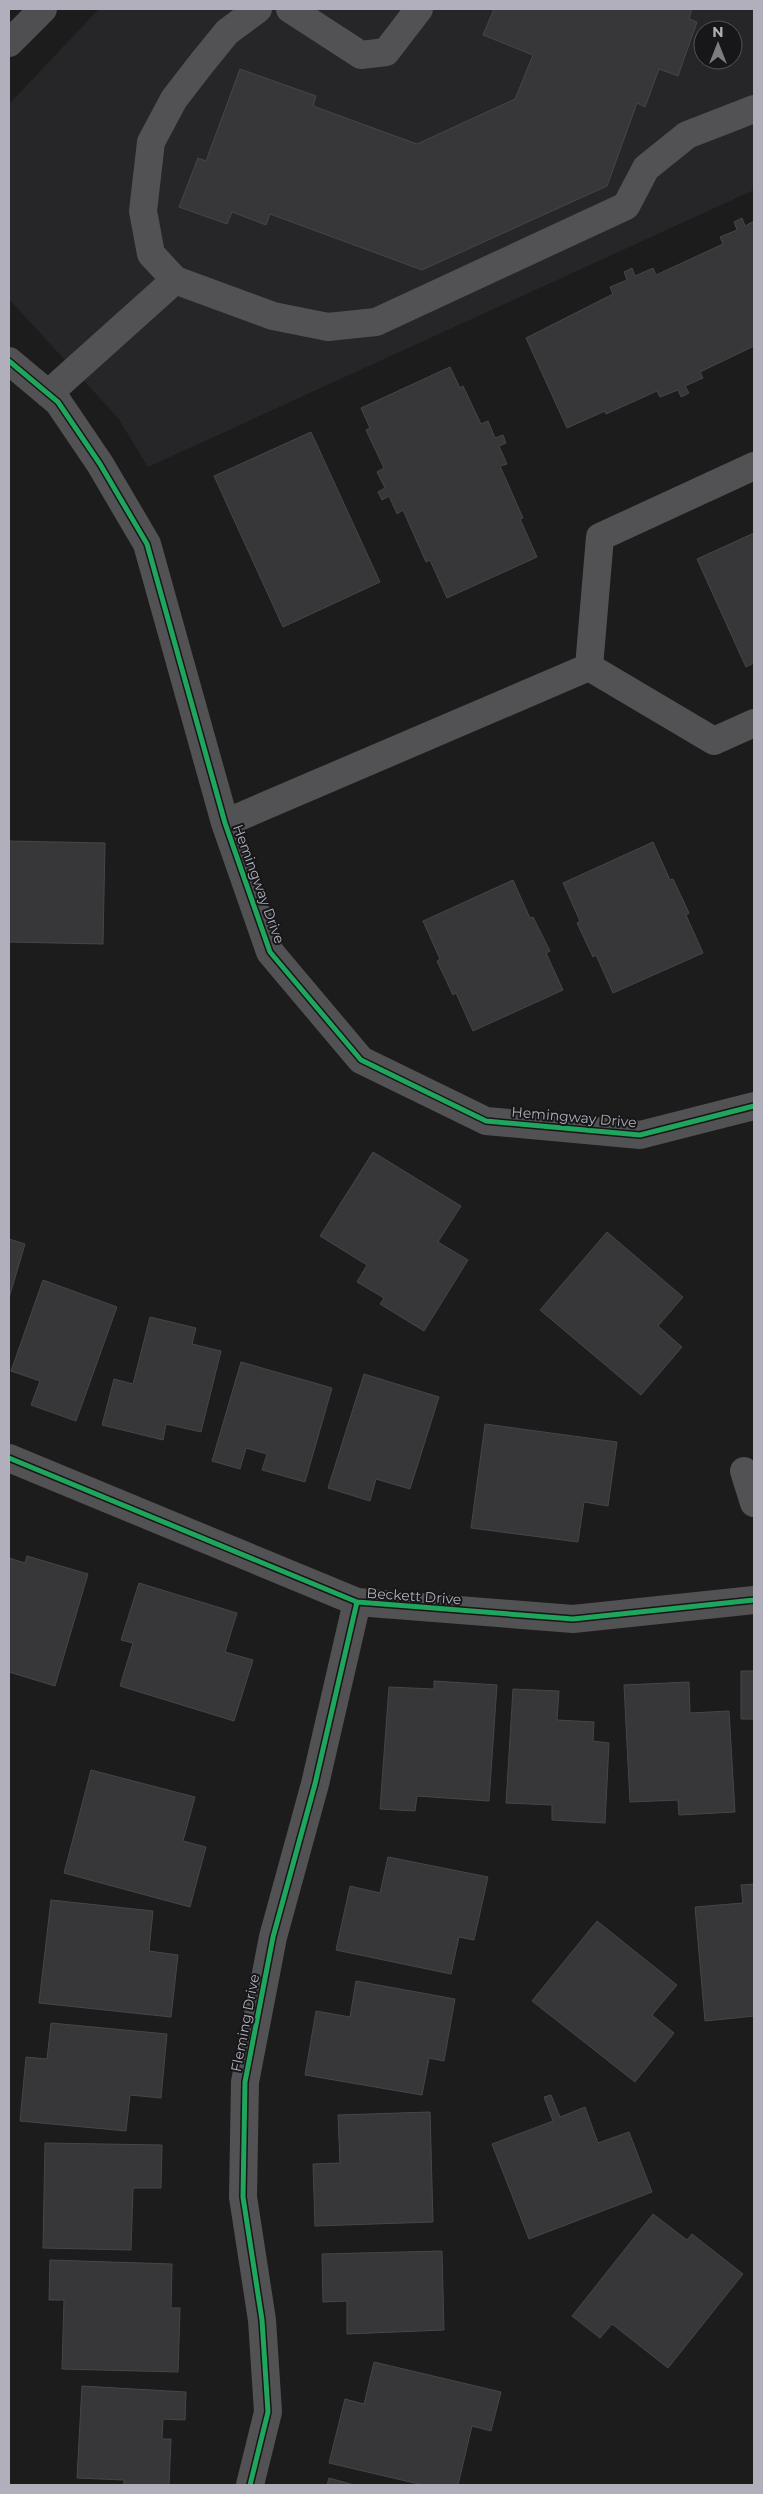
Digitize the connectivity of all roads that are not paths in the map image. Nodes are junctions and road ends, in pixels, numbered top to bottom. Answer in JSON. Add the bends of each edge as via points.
{"nodes":[{"id":1,"x":44,"y":9,"type":"edge"},
{"id":2,"x":258,"y":9,"type":"edge"},
{"id":3,"x":290,"y":9,"type":"edge"},
{"id":4,"x":419,"y":9,"type":"edge"},
{"id":5,"x":9,"y":42,"type":"edge"},
{"id":6,"x":754,"y":110,"type":"edge"},
{"id":7,"x":175,"y":280,"type":"junction"},
{"id":8,"x":9,"y":361,"type":"edge"},
{"id":9,"x":48,"y":394,"type":"junction"},
{"id":10,"x":754,"y":466,"type":"edge"},
{"id":11,"x":589,"y":666,"type":"junction"},
{"id":12,"x":754,"y":722,"type":"edge"},
{"id":13,"x":225,"y":823,"type":"junction"},
{"id":14,"x":754,"y":1106,"type":"edge"},
{"id":15,"x":9,"y":1458,"type":"edge"},
{"id":16,"x":744,"y":1471,"type":"dead end"},
{"id":17,"x":754,"y":1503,"type":"edge"},
{"id":18,"x":754,"y":1600,"type":"edge"},
{"id":19,"x":358,"y":1602,"type":"junction"},
{"id":20,"x":250,"y":2485,"type":"edge"}],
"edges":[{"from":1,"to":5,"type":"main road"},
{"from":2,"to":7,"type":"street","via":[[228,32],[201,64],[174,99],[151,142],[143,211],[151,254]]},
{"from":3,"to":4,"type":"street","via":[[361,55],[386,52]]},
{"from":6,"to":7,"type":"street","via":[[686,135],[646,168],[626,206],[376,322],[328,327],[273,316]]},
{"from":7,"to":9,"type":"street"},
{"from":8,"to":9,"type":"street","name":"Hemingway Drive"},
{"from":9,"to":13,"type":"street","name":"Hemingway Drive","via":[[58,402],[100,464],[147,544]]},
{"from":10,"to":11,"type":"street","via":[[600,537]]},
{"from":11,"to":12,"type":"street","via":[[714,741]]},
{"from":11,"to":13,"type":"street"},
{"from":13,"to":14,"type":"street","name":"Hemingway Drive","via":[[270,952],[361,1060],[486,1121],[640,1136]]},
{"from":15,"to":19,"type":"street","name":"Beckett Drive"},
{"from":16,"to":17,"type":"street"},
{"from":18,"to":19,"type":"street","name":"Beckett Drive","via":[[573,1619]]},
{"from":19,"to":20,"type":"street","name":"Fleming Drive","via":[[315,1784],[273,1937],[245,2082],[243,2197],[262,2320],[268,2412]]}]}
